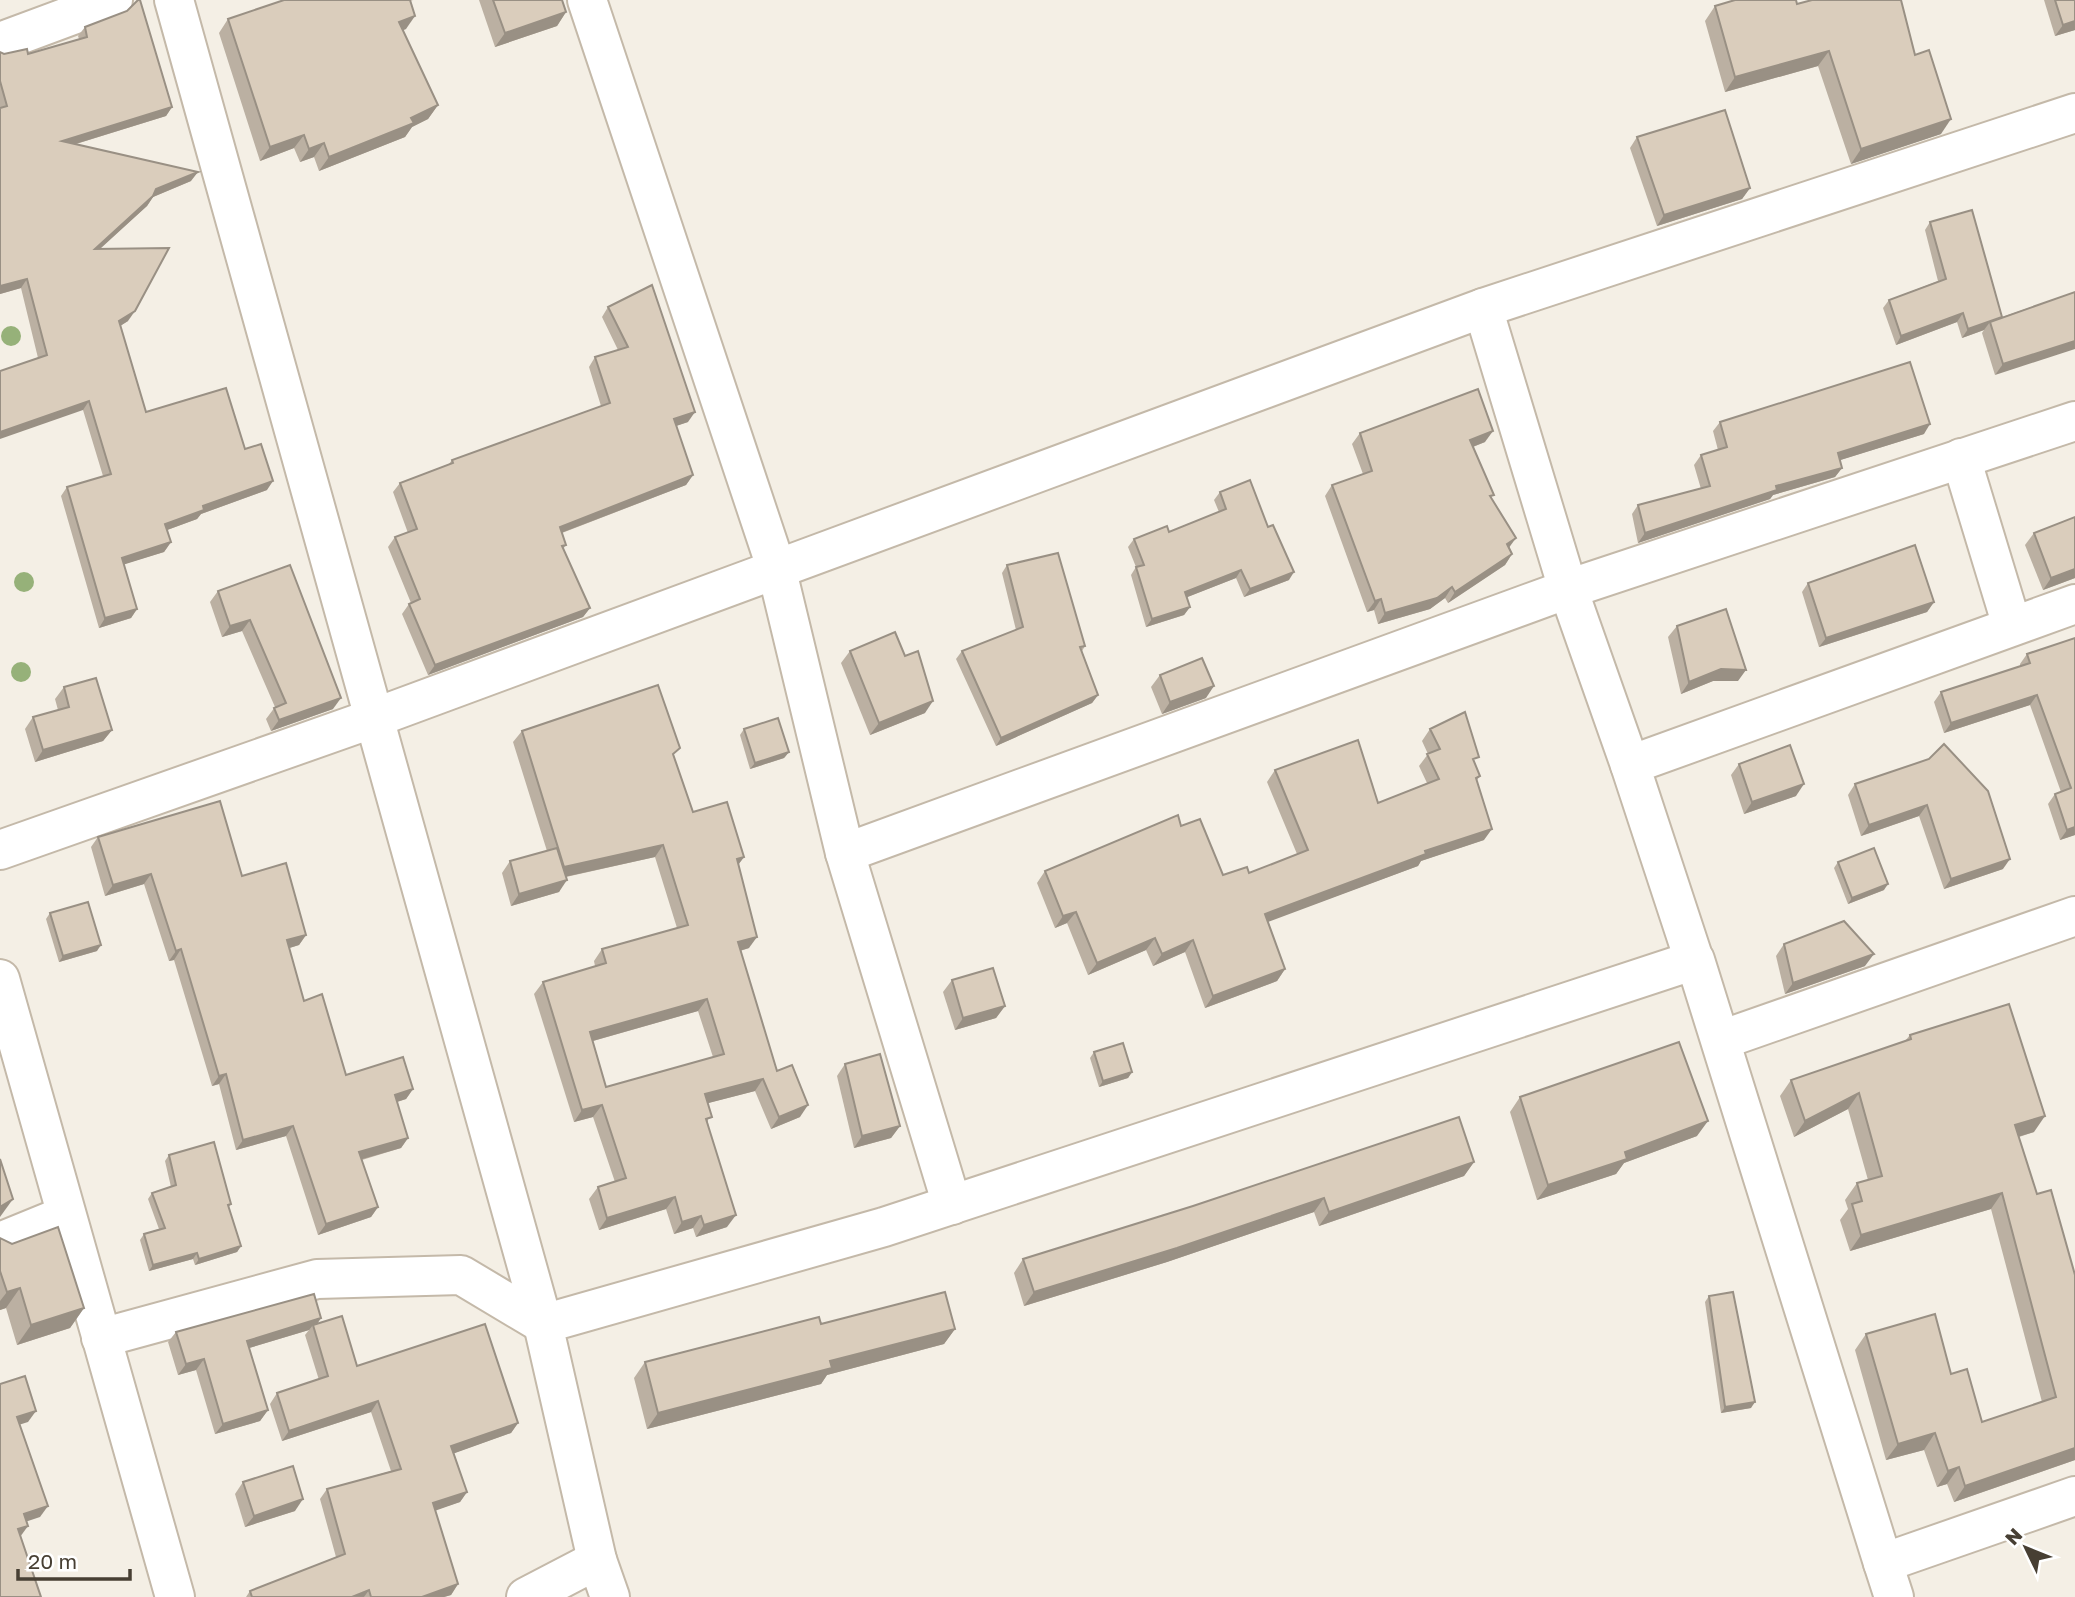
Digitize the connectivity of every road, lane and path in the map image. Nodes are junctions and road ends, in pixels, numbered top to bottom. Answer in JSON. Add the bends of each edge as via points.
{"nodes":[{"id":1,"x":113,"y":0,"type":"edge"},
{"id":2,"x":174,"y":0,"type":"edge"},
{"id":3,"x":587,"y":0,"type":"edge"},
{"id":4,"x":0,"y":42,"type":"edge"},
{"id":5,"x":2075,"y":113,"type":"edge"},
{"id":6,"x":1483,"y":308,"type":"junction"},
{"id":7,"x":2075,"y":421,"type":"edge"},
{"id":8,"x":1961,"y":458,"type":"junction"},
{"id":9,"x":776,"y":567,"type":"junction"},
{"id":10,"x":1568,"y":589,"type":"junction"},
{"id":11,"x":2075,"y":604,"type":"edge"},
{"id":12,"x":2012,"y":626,"type":"junction"},
{"id":13,"x":374,"y":718,"type":"junction"},
{"id":14,"x":1630,"y":765,"type":"junction"},
{"id":15,"x":0,"y":850,"type":"edge"},
{"id":16,"x":845,"y":853,"type":"junction"},
{"id":17,"x":2075,"y":916,"type":"edge"},
{"id":18,"x":1694,"y":960,"type":"junction"},
{"id":19,"x":0,"y":979,"type":"edge"},
{"id":20,"x":1721,"y":1040,"type":"junction"},
{"id":21,"x":952,"y":1205,"type":"junction"},
{"id":22,"x":66,"y":1215,"type":"junction"},
{"id":23,"x":0,"y":1242,"type":"edge"},
{"id":24,"x":543,"y":1324,"type":"junction"},
{"id":25,"x":101,"y":1338,"type":"junction"},
{"id":26,"x":2075,"y":1496,"type":"edge"},
{"id":27,"x":597,"y":1560,"type":"junction"},
{"id":28,"x":1889,"y":1580,"type":"edge"},
{"id":29,"x":174,"y":1597,"type":"edge"},
{"id":30,"x":526,"y":1597,"type":"edge"},
{"id":31,"x":610,"y":1597,"type":"edge"}],
"edges":[{"from":1,"to":4,"type":"street"},
{"from":2,"to":13,"type":"street"},
{"from":3,"to":9,"type":"street"},
{"from":5,"to":6,"type":"street"},
{"from":6,"to":9,"type":"street"},
{"from":6,"to":10,"type":"street"},
{"from":7,"to":8,"type":"street"},
{"from":8,"to":10,"type":"street"},
{"from":8,"to":12,"type":"street"},
{"from":9,"to":13,"type":"street"},
{"from":9,"to":16,"type":"street"},
{"from":10,"to":14,"type":"street"},
{"from":10,"to":16,"type":"street"},
{"from":11,"to":12,"type":"street"},
{"from":12,"to":14,"type":"street"},
{"from":13,"to":15,"type":"street"},
{"from":13,"to":24,"type":"street"},
{"from":14,"to":18,"type":"street"},
{"from":16,"to":21,"type":"street"},
{"from":17,"to":20,"type":"street"},
{"from":18,"to":20,"type":"street"},
{"from":18,"to":21,"type":"street"},
{"from":19,"to":22,"type":"street"},
{"from":20,"to":28,"type":"street"},
{"from":21,"to":24,"type":"street"},
{"from":22,"to":23,"type":"street"},
{"from":22,"to":25,"type":"street"},
{"from":24,"to":25,"type":"street","via":[[461,1275],[317,1279]]},
{"from":24,"to":27,"type":"street"},
{"from":25,"to":29,"type":"street"},
{"from":26,"to":28,"type":"street"},
{"from":27,"to":30,"type":"street"},
{"from":27,"to":31,"type":"street"}]}
